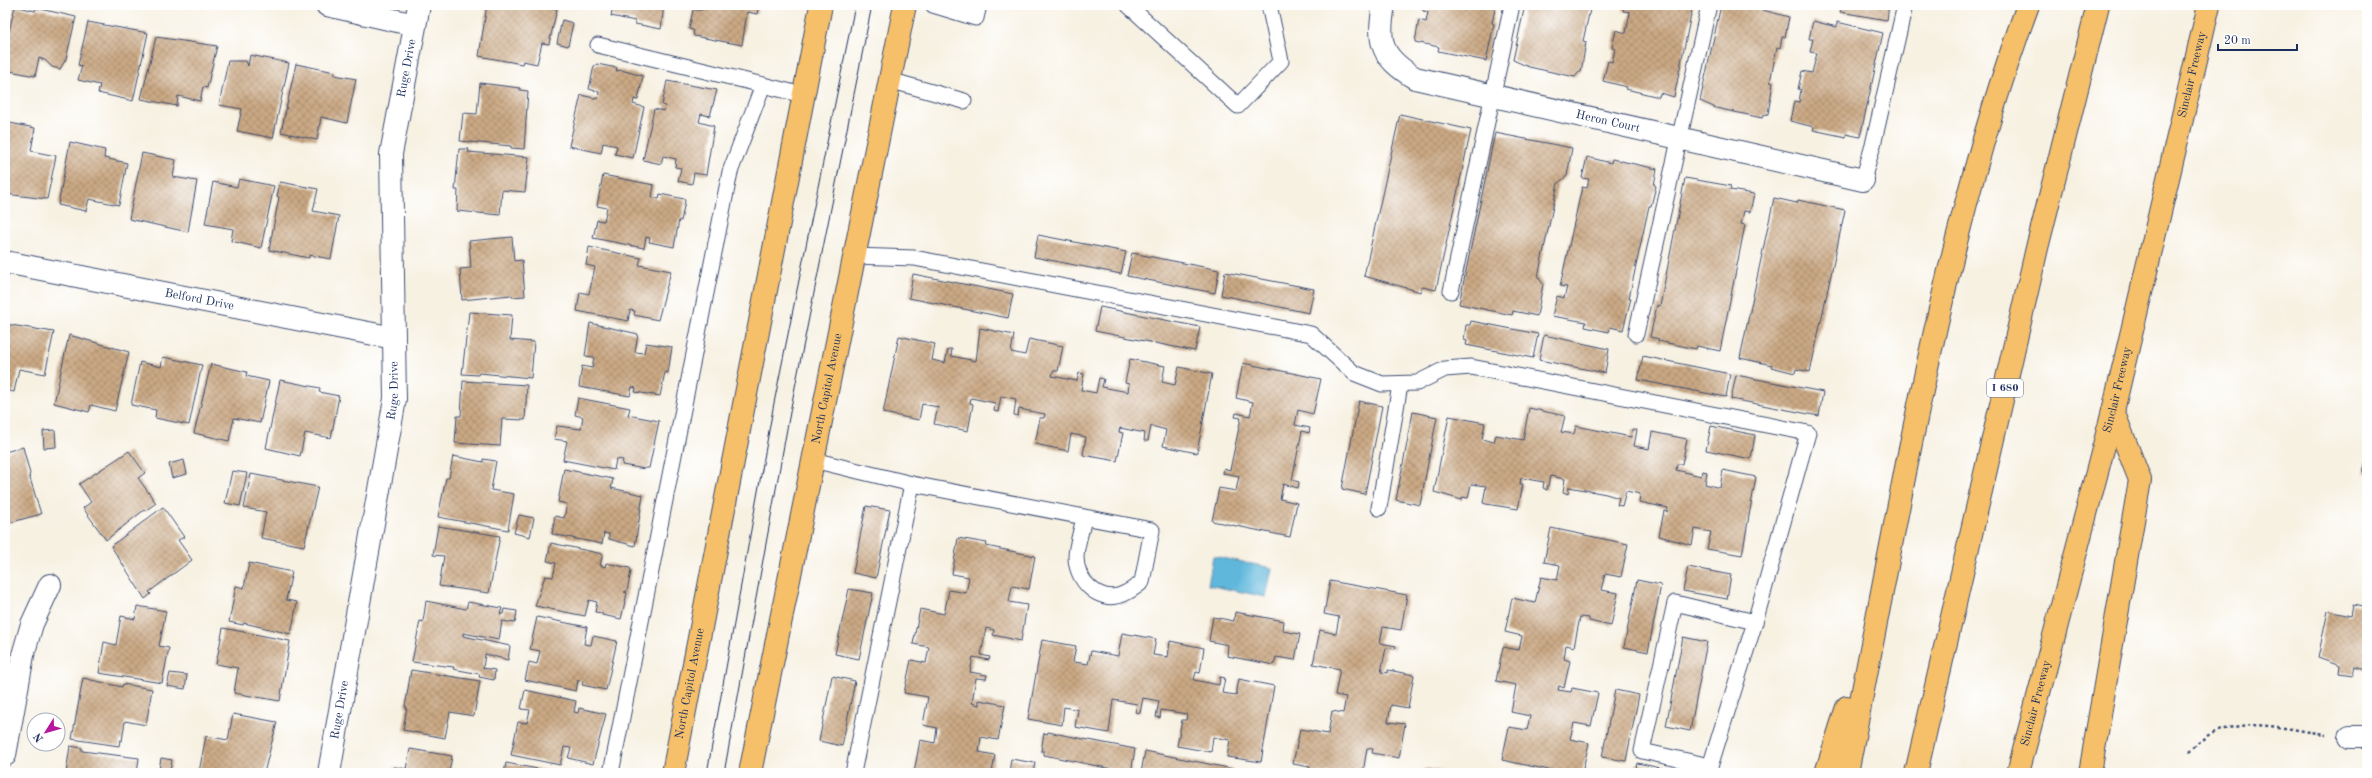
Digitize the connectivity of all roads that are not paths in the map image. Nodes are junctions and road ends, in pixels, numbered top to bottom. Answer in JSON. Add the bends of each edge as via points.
{"nodes":[{"id":1,"x":327,"y":5,"type":"edge"},
{"id":2,"x":821,"y":5,"type":"edge"},
{"id":3,"x":905,"y":5,"type":"edge"},
{"id":4,"x":933,"y":5,"type":"edge"},
{"id":5,"x":979,"y":5,"type":"edge"},
{"id":6,"x":1128,"y":5,"type":"edge"},
{"id":7,"x":1269,"y":5,"type":"edge"},
{"id":8,"x":1384,"y":5,"type":"edge"},
{"id":9,"x":1512,"y":5,"type":"edge"},
{"id":10,"x":1709,"y":5,"type":"edge"},
{"id":11,"x":1906,"y":5,"type":"edge"},
{"id":12,"x":2028,"y":5,"type":"edge"},
{"id":13,"x":2098,"y":5,"type":"edge"},
{"id":14,"x":2209,"y":5,"type":"edge"},
{"id":15,"x":417,"y":15,"type":"edge"},
{"id":16,"x":598,"y":45,"type":"dead end"},
{"id":17,"x":889,"y":80,"type":"junction"},
{"id":18,"x":763,"y":85,"type":"junction"},
{"id":19,"x":803,"y":95,"type":"junction"},
{"id":20,"x":1493,"y":96,"type":"junction"},
{"id":21,"x":964,"y":101,"type":"dead end"},
{"id":22,"x":1680,"y":138,"type":"junction"},
{"id":23,"x":1863,"y":180,"type":"joint"},
{"id":24,"x":854,"y":256,"type":"junction"},
{"id":25,"x":5,"y":262,"type":"edge"},
{"id":26,"x":1451,"y":291,"type":"dead end"},
{"id":27,"x":1636,"y":334,"type":"dead end"},
{"id":28,"x":394,"y":338,"type":"junction"},
{"id":29,"x":1400,"y":384,"type":"junction"},
{"id":30,"x":2113,"y":411,"type":"junction"},
{"id":31,"x":813,"y":460,"type":"junction"},
{"id":32,"x":912,"y":484,"type":"junction"},
{"id":33,"x":1379,"y":508,"type":"dead end"},
{"id":34,"x":1084,"y":517,"type":"junction"},
{"id":35,"x":50,"y":585,"type":"dead end"},
{"id":36,"x":1877,"y":616,"type":"junction"},
{"id":37,"x":1755,"y":622,"type":"junction"},
{"id":38,"x":5,"y":755,"type":"edge"},
{"id":39,"x":1709,"y":770,"type":"edge"},
{"id":40,"x":329,"y":773,"type":"edge"},
{"id":41,"x":611,"y":773,"type":"edge"},
{"id":42,"x":674,"y":773,"type":"edge"},
{"id":43,"x":750,"y":773,"type":"edge"},
{"id":44,"x":853,"y":773,"type":"edge"},
{"id":45,"x":1826,"y":773,"type":"edge"},
{"id":46,"x":1846,"y":773,"type":"edge"},
{"id":47,"x":1916,"y":773,"type":"edge"},
{"id":48,"x":2018,"y":773,"type":"edge"},
{"id":49,"x":2090,"y":773,"type":"edge"}],
"edges":[{"from":1,"to":15,"type":"street"},
{"from":2,"to":19,"type":"main road","name":"North Capitol Avenue"},
{"from":3,"to":17,"type":"main road","name":"North Capitol Avenue"},
{"from":4,"to":5,"type":"lane","via":[[976,18]]},
{"from":6,"to":7,"type":"lane","via":[[1238,106],[1281,61]]},
{"from":8,"to":20,"type":"street","name":"Heron Court","via":[[1380,35],[1386,53],[1398,68],[1415,78]]},
{"from":9,"to":20,"type":"lane"},
{"from":10,"to":22,"type":"lane"},
{"from":11,"to":23,"type":"lane","via":[[1874,145]]},
{"from":12,"to":36,"type":"main road","via":[[2003,73],[1964,208],[1934,331]]},
{"from":13,"to":47,"type":"main road","number":"I 680","via":[[2037,248]]},
{"from":14,"to":30,"type":"main road","name":"Sinclair Freeway"},
{"from":15,"to":28,"type":"street","name":"Ruge Drive","via":[[391,154]]},
{"from":16,"to":18,"type":"lane"},
{"from":17,"to":21,"type":"lane"},
{"from":17,"to":24,"type":"main road","name":"North Capitol Avenue"},
{"from":18,"to":19,"type":"lane"},
{"from":18,"to":41,"type":"lane","via":[[730,172]]},
{"from":19,"to":42,"type":"main road","name":"North Capitol Avenue"},
{"from":20,"to":22,"type":"street","name":"Heron Court"},
{"from":20,"to":26,"type":"lane"},
{"from":22,"to":23,"type":"street","name":"Heron Court"},
{"from":22,"to":27,"type":"lane"},
{"from":24,"to":29,"type":"lane","via":[[914,258],[1311,334],[1354,373],[1382,384]]},
{"from":24,"to":31,"type":"main road","name":"North Capitol Avenue"},
{"from":25,"to":28,"type":"street","name":"Belford Drive"},
{"from":28,"to":40,"type":"street","name":"Ruge Drive","via":[[395,399]]},
{"from":29,"to":33,"type":"lane"},
{"from":29,"to":37,"type":"lane","via":[[1417,383],[1445,369],[1471,367],[1808,433]]},
{"from":30,"to":48,"type":"main road","name":"Sinclair Freeway"},
{"from":30,"to":49,"type":"main road","via":[[2140,480]]},
{"from":31,"to":32,"type":"lane"},
{"from":31,"to":43,"type":"main road","name":"North Capitol Avenue"},
{"from":32,"to":34,"type":"lane"},
{"from":32,"to":44,"type":"lane"},
{"from":34,"to":34,"type":"lane","via":[[1152,530],[1142,582],[1120,596],[1105,596],[1089,588],[1079,573],[1076,557]]},
{"from":35,"to":38,"type":"street","via":[[32,624],[23,656]]},
{"from":36,"to":45,"type":"main road"},
{"from":36,"to":46,"type":"main road"},
{"from":37,"to":39,"type":"lane"},
{"from":37,"to":39,"type":"lane","via":[[1675,603],[1642,751]]}]}
